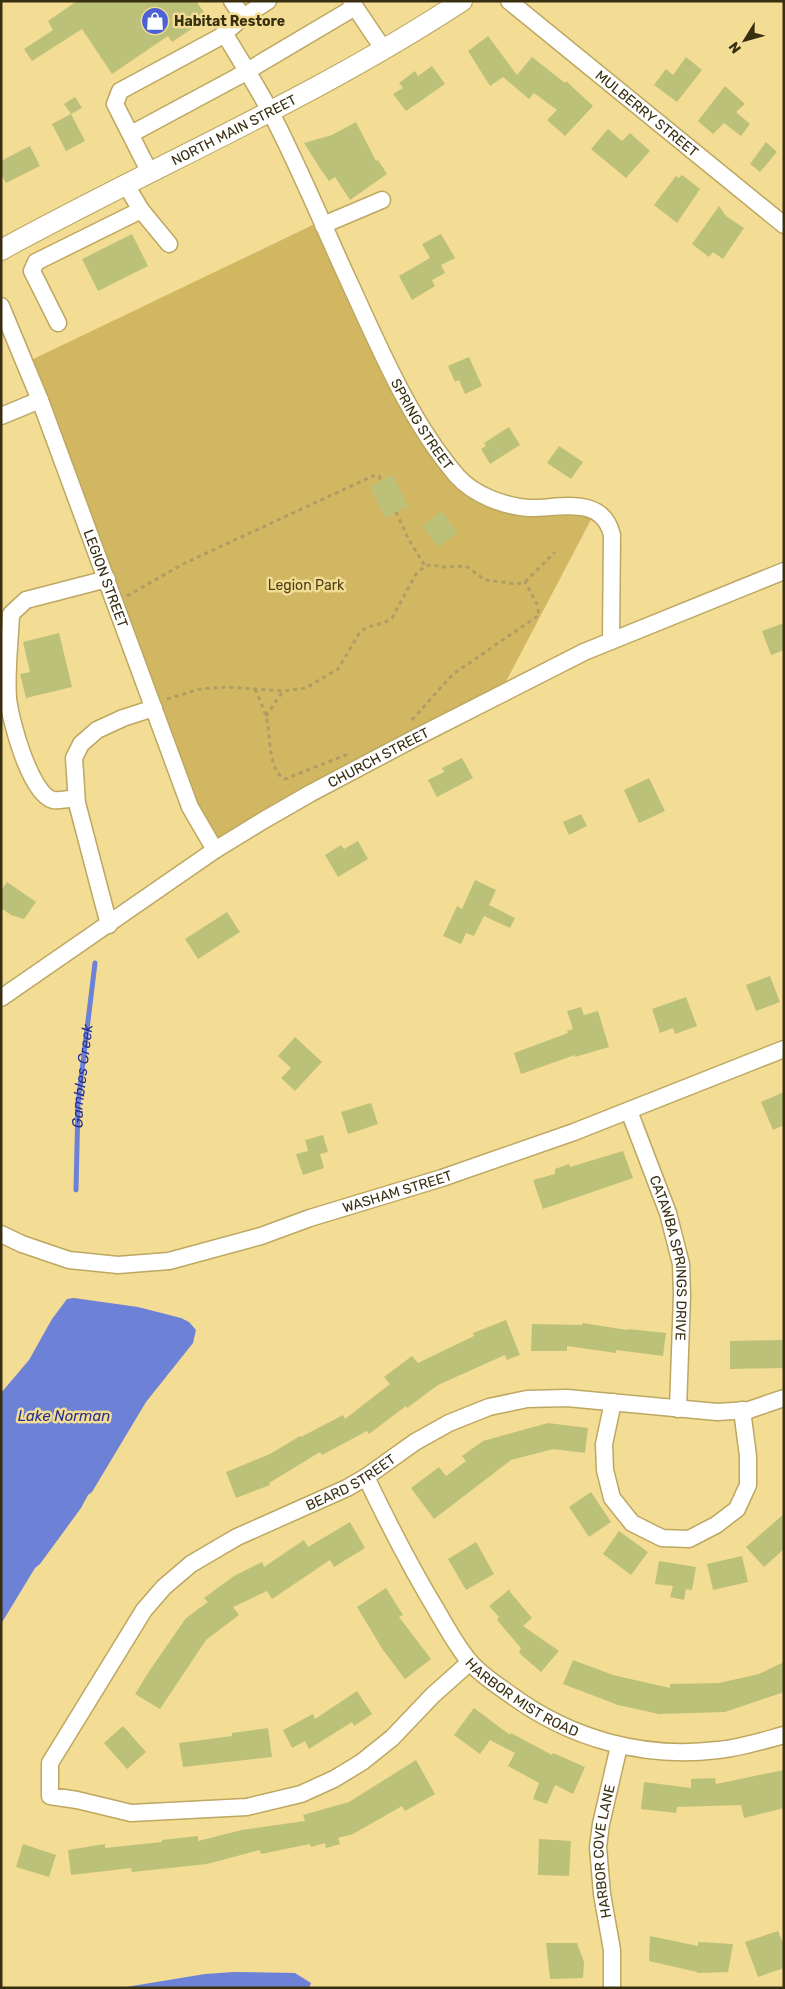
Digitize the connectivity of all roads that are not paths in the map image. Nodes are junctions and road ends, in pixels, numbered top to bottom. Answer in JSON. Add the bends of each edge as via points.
{"nodes":[{"id":1,"x":232,"y":1,"type":"edge"},
{"id":2,"x":268,"y":1,"type":"edge"},
{"id":3,"x":462,"y":1,"type":"edge"},
{"id":4,"x":509,"y":1,"type":"edge"},
{"id":5,"x":353,"y":4,"type":"edge"},
{"id":6,"x":243,"y":17,"type":"junction"},
{"id":7,"x":224,"y":33,"type":"junction"},
{"id":8,"x":384,"y":50,"type":"junction"},
{"id":9,"x":247,"y":72,"type":"junction"},
{"id":10,"x":270,"y":112,"type":"junction"},
{"id":11,"x":131,"y":134,"type":"junction"},
{"id":12,"x":150,"y":173,"type":"junction"},
{"id":13,"x":126,"y":185,"type":"junction"},
{"id":14,"x":382,"y":200,"type":"dead end"},
{"id":15,"x":142,"y":210,"type":"junction"},
{"id":16,"x":323,"y":225,"type":"junction"},
{"id":17,"x":784,"y":225,"type":"edge"},
{"id":18,"x":28,"y":235,"type":"junction"},
{"id":19,"x":169,"y":244,"type":"dead end"},
{"id":20,"x":3,"y":245,"type":"edge"},
{"id":21,"x":36,"y":262,"type":"junction"},
{"id":22,"x":1,"y":306,"type":"edge"},
{"id":23,"x":58,"y":323,"type":"dead end"},
{"id":24,"x":40,"y":400,"type":"junction"},
{"id":25,"x":1,"y":416,"type":"edge"},
{"id":26,"x":784,"y":571,"type":"edge"},
{"id":27,"x":107,"y":579,"type":"junction"},
{"id":28,"x":611,"y":641,"type":"junction"},
{"id":29,"x":160,"y":704,"type":"junction"},
{"id":30,"x":76,"y":798,"type":"junction"},
{"id":31,"x":215,"y":850,"type":"junction"},
{"id":32,"x":109,"y":925,"type":"junction"},
{"id":33,"x":1,"y":998,"type":"edge"},
{"id":34,"x":784,"y":1049,"type":"edge"},
{"id":35,"x":629,"y":1111,"type":"junction"},
{"id":36,"x":1,"y":1234,"type":"edge"},
{"id":37,"x":784,"y":1398,"type":"edge"},
{"id":38,"x":613,"y":1402,"type":"junction"},
{"id":39,"x":678,"y":1409,"type":"junction"},
{"id":40,"x":742,"y":1410,"type":"junction"},
{"id":41,"x":366,"y":1478,"type":"junction"},
{"id":42,"x":470,"y":1662,"type":"junction"},
{"id":43,"x":784,"y":1735,"type":"edge"},
{"id":44,"x":619,"y":1746,"type":"junction"},
{"id":45,"x":612,"y":1988,"type":"edge"}],
"edges":[{"from":1,"to":6,"type":"street"},
{"from":2,"to":6,"type":"street"},
{"from":3,"to":8,"type":"main road","name":"NORTH MAIN STREET"},
{"from":4,"to":17,"type":"street","name":"MULBERRY STREET"},
{"from":5,"to":8,"type":"street"},
{"from":5,"to":9,"type":"street"},
{"from":6,"to":7,"type":"street"},
{"from":7,"to":9,"type":"street","name":"SPRING STREET"},
{"from":7,"to":11,"type":"street","via":[[120,91],[116,104]]},
{"from":8,"to":10,"type":"main road","name":"NORTH MAIN STREET"},
{"from":9,"to":10,"type":"street","name":"SPRING STREET"},
{"from":9,"to":11,"type":"street"},
{"from":10,"to":12,"type":"main road","name":"NORTH MAIN STREET"},
{"from":10,"to":16,"type":"street","name":"SPRING STREET"},
{"from":11,"to":12,"type":"street"},
{"from":12,"to":13,"type":"main road","name":"NORTH MAIN STREET"},
{"from":13,"to":15,"type":"street"},
{"from":13,"to":18,"type":"main road","name":"NORTH MAIN STREET"},
{"from":14,"to":16,"type":"street"},
{"from":15,"to":19,"type":"street"},
{"from":15,"to":21,"type":"street"},
{"from":16,"to":28,"type":"street","name":"SPRING STREET","via":[[404,398],[460,479],[489,498],[507,504],[529,508],[583,506],[606,519],[612,535]]},
{"from":18,"to":20,"type":"main road","name":"NORTH MAIN STREET"},
{"from":18,"to":21,"type":"street"},
{"from":21,"to":23,"type":"street","via":[[32,271]]},
{"from":22,"to":24,"type":"street","name":"LEGION STREET"},
{"from":24,"to":25,"type":"street"},
{"from":24,"to":27,"type":"street","name":"LEGION STREET"},
{"from":26,"to":28,"type":"street","name":"CHURCH STREET"},
{"from":27,"to":29,"type":"street","name":"LEGION STREET"},
{"from":27,"to":30,"type":"street","via":[[26,600],[11,614],[8,700],[32,780],[53,800]]},
{"from":28,"to":31,"type":"street","name":"CHURCH STREET","via":[[406,742]]},
{"from":29,"to":30,"type":"street","via":[[97,730],[81,744],[74,758]]},
{"from":29,"to":31,"type":"street","name":"LEGION STREET","via":[[190,807]]},
{"from":30,"to":32,"type":"street"},
{"from":31,"to":32,"type":"street","name":"CHURCH STREET"},
{"from":32,"to":33,"type":"street","name":"CHURCH STREET"},
{"from":34,"to":35,"type":"street","name":"WASHAM STREET"},
{"from":35,"to":36,"type":"street","name":"WASHAM STREET","via":[[442,1178],[261,1236],[169,1261],[118,1265],[69,1260]]},
{"from":35,"to":39,"type":"street","name":"CATAWBA SPRINGS DRIVE","via":[[668,1213],[681,1264]]},
{"from":37,"to":40,"type":"street","name":"BEARD STREET"},
{"from":38,"to":39,"type":"street","name":"BEARD STREET"},
{"from":38,"to":40,"type":"street","via":[[604,1444],[605,1470],[612,1498],[632,1524],[662,1538],[689,1539],[737,1509],[748,1485]]},
{"from":38,"to":41,"type":"street","name":"BEARD STREET","via":[[536,1399],[489,1407],[449,1423],[415,1442]]},
{"from":39,"to":40,"type":"street","name":"BEARD STREET"},
{"from":41,"to":42,"type":"street","name":"HARBOR MIST ROAD","via":[[411,1568]]},
{"from":41,"to":42,"type":"street","name":"BEARD STREET","via":[[236,1537],[191,1564],[164,1587],[144,1610],[50,1763],[50,1796],[131,1812],[247,1807],[301,1794],[334,1779],[369,1756]]},
{"from":42,"to":44,"type":"street","name":"HARBOR MIST ROAD","via":[[532,1710]]},
{"from":43,"to":44,"type":"street","name":"HARBOR MIST ROAD","via":[[717,1750],[681,1752]]},
{"from":44,"to":45,"type":"street","name":"HARBOR COVE LANE","via":[[598,1847],[612,1950]]}]}
